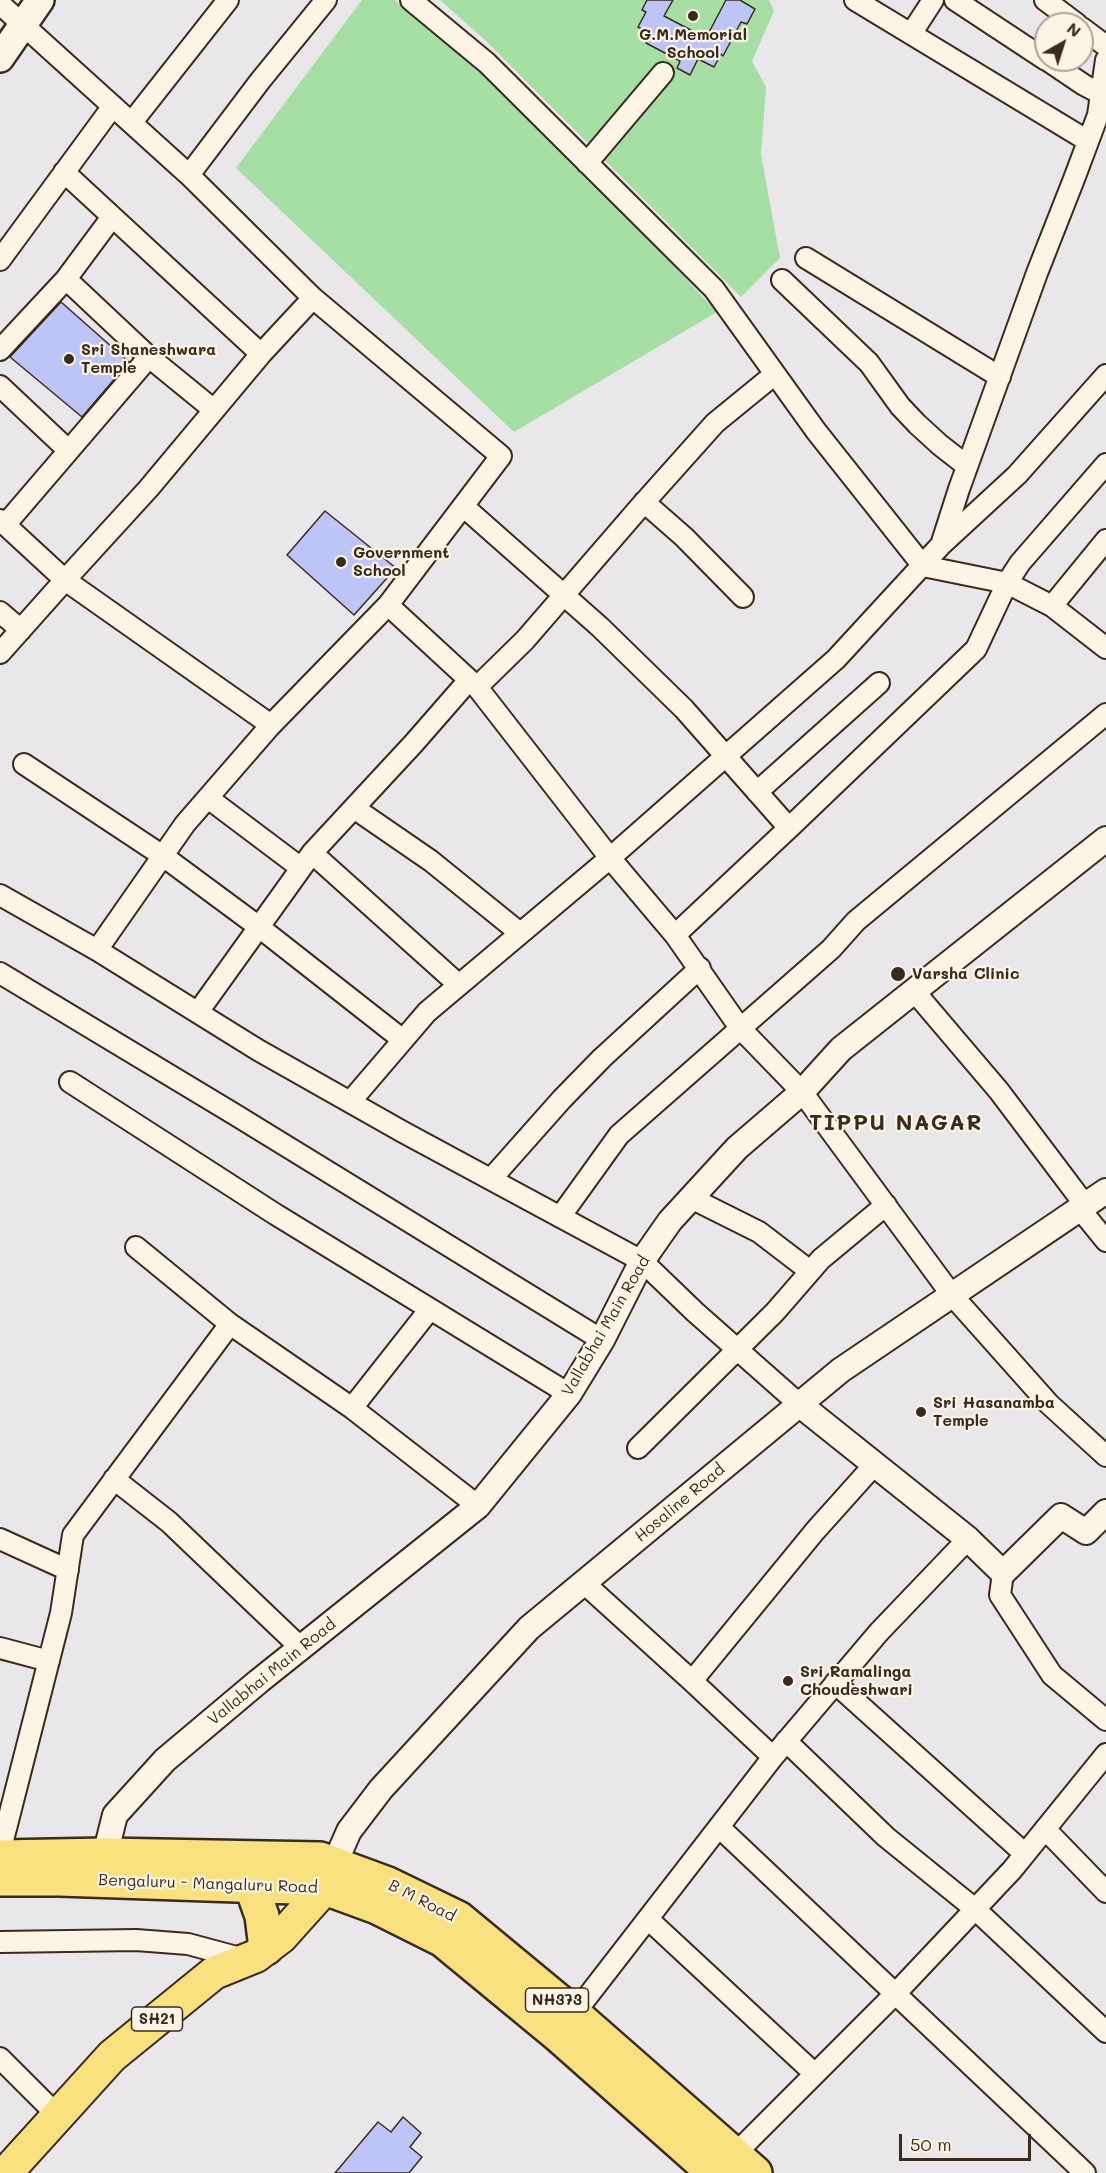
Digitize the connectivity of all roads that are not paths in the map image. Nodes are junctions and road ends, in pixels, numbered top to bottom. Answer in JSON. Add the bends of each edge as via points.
{"nodes":[{"id":1,"x":40,"y":0,"type":"edge"},
{"id":2,"x":228,"y":0,"type":"edge"},
{"id":3,"x":326,"y":0,"type":"edge"},
{"id":4,"x":411,"y":0,"type":"edge"},
{"id":5,"x":855,"y":0,"type":"edge"},
{"id":6,"x":933,"y":0,"type":"edge"},
{"id":7,"x":955,"y":0,"type":"edge"},
{"id":8,"x":1045,"y":0,"type":"edge"},
{"id":9,"x":1061,"y":12,"type":"edge"},
{"id":10,"x":10,"y":13,"type":"edge"},
{"id":11,"x":911,"y":34,"type":"junction"},
{"id":12,"x":1034,"y":52,"type":"edge"},
{"id":13,"x":0,"y":58,"type":"edge"},
{"id":14,"x":1106,"y":60,"type":"edge"},
{"id":15,"x":1064,"y":72,"type":"edge"},
{"id":16,"x":663,"y":73,"type":"dead end"},
{"id":17,"x":1101,"y":94,"type":"junction"},
{"id":18,"x":113,"y":106,"type":"junction"},
{"id":19,"x":132,"y":122,"type":"junction"},
{"id":20,"x":1088,"y":141,"type":"junction"},
{"id":21,"x":587,"y":163,"type":"junction"},
{"id":22,"x":64,"y":172,"type":"junction"},
{"id":23,"x":189,"y":175,"type":"junction"},
{"id":24,"x":112,"y":217,"type":"junction"},
{"id":25,"x":806,"y":258,"type":"dead end"},
{"id":26,"x":0,"y":260,"type":"edge"},
{"id":27,"x":66,"y":279,"type":"junction"},
{"id":28,"x":782,"y":280,"type":"dead end"},
{"id":29,"x":313,"y":298,"type":"junction"},
{"id":30,"x":0,"y":350,"type":"edge"},
{"id":31,"x":261,"y":354,"type":"junction"},
{"id":32,"x":148,"y":357,"type":"junction"},
{"id":33,"x":775,"y":374,"type":"junction"},
{"id":34,"x":1106,"y":375,"type":"edge"},
{"id":35,"x":999,"y":377,"type":"junction"},
{"id":36,"x":0,"y":386,"type":"edge"},
{"id":37,"x":214,"y":410,"type":"junction"},
{"id":38,"x":68,"y":450,"type":"junction"},
{"id":39,"x":1106,"y":464,"type":"edge"},
{"id":40,"x":967,"y":466,"type":"junction"},
{"id":41,"x":644,"y":502,"type":"junction"},
{"id":42,"x":463,"y":506,"type":"junction"},
{"id":43,"x":3,"y":523,"type":"edge"},
{"id":44,"x":1106,"y":540,"type":"edge"},
{"id":45,"x":941,"y":545,"type":"junction"},
{"id":46,"x":923,"y":566,"type":"junction"},
{"id":47,"x":65,"y":580,"type":"junction"},
{"id":48,"x":1007,"y":583,"type":"junction"},
{"id":49,"x":564,"y":595,"type":"junction"},
{"id":50,"x":743,"y":597,"type":"dead end"},
{"id":51,"x":388,"y":605,"type":"junction"},
{"id":52,"x":1052,"y":606,"type":"junction"},
{"id":53,"x":0,"y":612,"type":"edge"},
{"id":54,"x":21,"y":630,"type":"junction"},
{"id":55,"x":1106,"y":648,"type":"edge"},
{"id":56,"x":0,"y":653,"type":"edge"},
{"id":57,"x":879,"y":683,"type":"dead end"},
{"id":58,"x":473,"y":684,"type":"junction"},
{"id":59,"x":1106,"y":714,"type":"edge"},
{"id":60,"x":271,"y":725,"type":"junction"},
{"id":61,"x":725,"y":756,"type":"junction"},
{"id":62,"x":24,"y":764,"type":"dead end"},
{"id":63,"x":757,"y":792,"type":"junction"},
{"id":64,"x":208,"y":798,"type":"junction"},
{"id":65,"x":354,"y":808,"type":"junction"},
{"id":66,"x":789,"y":828,"type":"junction"},
{"id":67,"x":1106,"y":839,"type":"edge"},
{"id":68,"x":163,"y":856,"type":"junction"},
{"id":69,"x":610,"y":858,"type":"junction"},
{"id":70,"x":306,"y":861,"type":"junction"},
{"id":71,"x":0,"y":895,"type":"edge"},
{"id":72,"x":259,"y":927,"type":"junction"},
{"id":73,"x":520,"y":933,"type":"junction"},
{"id":74,"x":675,"y":935,"type":"junction"},
{"id":75,"x":97,"y":950,"type":"junction"},
{"id":76,"x":700,"y":968,"type":"junction"},
{"id":77,"x":0,"y":973,"type":"edge"},
{"id":78,"x":459,"y":985,"type":"junction"},
{"id":79,"x":914,"y":991,"type":"junction"},
{"id":80,"x":198,"y":1012,"type":"junction"},
{"id":81,"x":740,"y":1028,"type":"junction"},
{"id":82,"x":403,"y":1040,"type":"junction"},
{"id":83,"x":70,"y":1082,"type":"dead end"},
{"id":84,"x":802,"y":1092,"type":"junction"},
{"id":85,"x":350,"y":1102,"type":"junction"},
{"id":86,"x":491,"y":1179,"type":"junction"},
{"id":87,"x":1106,"y":1191,"type":"edge"},
{"id":88,"x":691,"y":1198,"type":"junction"},
{"id":89,"x":886,"y":1205,"type":"junction"},
{"id":90,"x":1082,"y":1207,"type":"junction"},
{"id":91,"x":560,"y":1216,"type":"junction"},
{"id":92,"x":1106,"y":1241,"type":"edge"},
{"id":93,"x":136,"y":1247,"type":"dead end"},
{"id":94,"x":642,"y":1261,"type":"junction"},
{"id":95,"x":810,"y":1271,"type":"junction"},
{"id":96,"x":951,"y":1294,"type":"junction"},
{"id":97,"x":430,"y":1309,"type":"junction"},
{"id":98,"x":230,"y":1324,"type":"junction"},
{"id":99,"x":602,"y":1340,"type":"junction"},
{"id":100,"x":737,"y":1350,"type":"junction"},
{"id":101,"x":569,"y":1394,"type":"junction"},
{"id":102,"x":799,"y":1404,"type":"junction"},
{"id":103,"x":352,"y":1408,"type":"junction"},
{"id":104,"x":638,"y":1448,"type":"dead end"},
{"id":105,"x":1106,"y":1456,"type":"edge"},
{"id":106,"x":875,"y":1464,"type":"junction"},
{"id":107,"x":114,"y":1479,"type":"junction"},
{"id":108,"x":478,"y":1506,"type":"junction"},
{"id":109,"x":1106,"y":1512,"type":"edge"},
{"id":110,"x":0,"y":1539,"type":"edge"},
{"id":111,"x":968,"y":1539,"type":"junction"},
{"id":112,"x":68,"y":1569,"type":"junction"},
{"id":113,"x":1003,"y":1573,"type":"junction"},
{"id":114,"x":584,"y":1582,"type":"junction"},
{"id":115,"x":0,"y":1648,"type":"edge"},
{"id":116,"x":301,"y":1648,"type":"junction"},
{"id":117,"x":49,"y":1661,"type":"junction"},
{"id":118,"x":692,"y":1681,"type":"junction"},
{"id":119,"x":836,"y":1683,"type":"junction"},
{"id":120,"x":1106,"y":1720,"type":"edge"},
{"id":121,"x":786,"y":1741,"type":"junction"},
{"id":122,"x":1106,"y":1754,"type":"edge"},
{"id":123,"x":773,"y":1757,"type":"junction"},
{"id":124,"x":719,"y":1827,"type":"junction"},
{"id":125,"x":1045,"y":1829,"type":"junction"},
{"id":126,"x":0,"y":1852,"type":"edge"},
{"id":127,"x":1025,"y":1854,"type":"junction"},
{"id":128,"x":105,"y":1855,"type":"junction"},
{"id":129,"x":0,"y":1857,"type":"edge"},
{"id":130,"x":330,"y":1875,"type":"junction"},
{"id":131,"x":0,"y":1879,"type":"edge"},
{"id":132,"x":251,"y":1885,"type":"junction"},
{"id":133,"x":1106,"y":1892,"type":"edge"},
{"id":134,"x":975,"y":1909,"type":"junction"},
{"id":135,"x":648,"y":1919,"type":"junction"},
{"id":136,"x":0,"y":1942,"type":"edge"},
{"id":137,"x":255,"y":1954,"type":"junction"},
{"id":138,"x":896,"y":1993,"type":"junction"},
{"id":139,"x":566,"y":2024,"type":"junction"},
{"id":140,"x":1106,"y":2032,"type":"edge"},
{"id":141,"x":0,"y":2058,"type":"edge"},
{"id":142,"x":815,"y":2074,"type":"junction"},
{"id":143,"x":58,"y":2116,"type":"junction"},
{"id":144,"x":734,"y":2167,"type":"edge"},
{"id":145,"x":6,"y":2173,"type":"edge"},
{"id":146,"x":1085,"y":2173,"type":"edge"}],
"edges":[{"from":1,"to":10,"type":"main road"},
{"from":2,"to":19,"type":"street"},
{"from":3,"to":23,"type":"street"},
{"from":4,"to":21,"type":"street","via":[[487,63]]},
{"from":5,"to":11,"type":"street"},
{"from":6,"to":11,"type":"street"},
{"from":7,"to":12,"type":"street"},
{"from":8,"to":9,"type":"street"},
{"from":10,"to":13,"type":"main road"},
{"from":10,"to":18,"type":"street"},
{"from":11,"to":20,"type":"street"},
{"from":14,"to":17,"type":"street"},
{"from":15,"to":17,"type":"street"},
{"from":16,"to":21,"type":"street"},
{"from":17,"to":20,"type":"street"},
{"from":18,"to":19,"type":"street"},
{"from":18,"to":22,"type":"street"},
{"from":19,"to":23,"type":"street"},
{"from":20,"to":35,"type":"street"},
{"from":21,"to":33,"type":"street","via":[[714,289]]},
{"from":22,"to":24,"type":"street"},
{"from":22,"to":26,"type":"street"},
{"from":23,"to":29,"type":"street"},
{"from":24,"to":27,"type":"street"},
{"from":24,"to":31,"type":"street"},
{"from":25,"to":35,"type":"street"},
{"from":27,"to":30,"type":"street"},
{"from":27,"to":32,"type":"street"},
{"from":28,"to":40,"type":"street","via":[[869,363],[917,424]]},
{"from":29,"to":31,"type":"street"},
{"from":29,"to":42,"type":"street","via":[[501,456]]},
{"from":31,"to":37,"type":"street"},
{"from":32,"to":37,"type":"street"},
{"from":32,"to":38,"type":"street"},
{"from":33,"to":41,"type":"street","via":[[715,423]]},
{"from":33,"to":46,"type":"street"},
{"from":34,"to":45,"type":"street","via":[[1017,475]]},
{"from":35,"to":40,"type":"street"},
{"from":36,"to":38,"type":"street"},
{"from":37,"to":47,"type":"street"},
{"from":38,"to":43,"type":"street"},
{"from":39,"to":48,"type":"street","via":[[1020,562]]},
{"from":40,"to":45,"type":"street"},
{"from":41,"to":49,"type":"street"},
{"from":41,"to":50,"type":"street"},
{"from":42,"to":49,"type":"street"},
{"from":42,"to":51,"type":"street"},
{"from":43,"to":47,"type":"street"},
{"from":44,"to":52,"type":"street"},
{"from":45,"to":46,"type":"street"},
{"from":46,"to":48,"type":"street"},
{"from":46,"to":61,"type":"street","via":[[836,658]]},
{"from":47,"to":54,"type":"street"},
{"from":47,"to":60,"type":"street"},
{"from":48,"to":52,"type":"street"},
{"from":48,"to":66,"type":"street","via":[[976,649]]},
{"from":49,"to":58,"type":"street","via":[[525,640]]},
{"from":49,"to":61,"type":"street","via":[[684,709]]},
{"from":51,"to":58,"type":"street"},
{"from":51,"to":60,"type":"street"},
{"from":52,"to":55,"type":"street"},
{"from":53,"to":54,"type":"street"},
{"from":54,"to":56,"type":"street"},
{"from":57,"to":63,"type":"street"},
{"from":58,"to":65,"type":"street"},
{"from":58,"to":69,"type":"street"},
{"from":59,"to":81,"type":"street","via":[[856,921],[831,949]]},
{"from":60,"to":64,"type":"street"},
{"from":61,"to":63,"type":"street"},
{"from":61,"to":69,"type":"street"},
{"from":62,"to":68,"type":"street"},
{"from":63,"to":66,"type":"street"},
{"from":64,"to":68,"type":"street"},
{"from":64,"to":70,"type":"street"},
{"from":65,"to":70,"type":"street"},
{"from":65,"to":73,"type":"street","via":[[431,861]]},
{"from":66,"to":74,"type":"street"},
{"from":67,"to":79,"type":"street","name":"Vallabhai Main Road"},
{"from":68,"to":72,"type":"street"},
{"from":68,"to":75,"type":"street"},
{"from":69,"to":73,"type":"street"},
{"from":69,"to":74,"type":"street"},
{"from":70,"to":72,"type":"street"},
{"from":70,"to":78,"type":"street"},
{"from":71,"to":75,"type":"street"},
{"from":72,"to":80,"type":"street"},
{"from":72,"to":82,"type":"street"},
{"from":73,"to":78,"type":"street"},
{"from":74,"to":76,"type":"street"},
{"from":75,"to":80,"type":"street"},
{"from":76,"to":81,"type":"street"},
{"from":76,"to":86,"type":"street","via":[[594,1066]]},
{"from":77,"to":99,"type":"street"},
{"from":78,"to":82,"type":"street","via":[[427,1012]]},
{"from":79,"to":84,"type":"street","name":"Vallabhai Main Road","via":[[841,1049]]},
{"from":79,"to":90,"type":"street","via":[[999,1091]]},
{"from":80,"to":85,"type":"street"},
{"from":81,"to":84,"type":"street"},
{"from":81,"to":91,"type":"street","via":[[619,1135]]},
{"from":82,"to":85,"type":"street"},
{"from":83,"to":97,"type":"street"},
{"from":84,"to":88,"type":"street","name":"Vallabhai Main Road","via":[[736,1149]]},
{"from":84,"to":89,"type":"street"},
{"from":85,"to":86,"type":"street"},
{"from":86,"to":91,"type":"street"},
{"from":87,"to":90,"type":"street","name":"Hosaline Road"},
{"from":88,"to":94,"type":"street","name":"Vallabhai Main Road"},
{"from":88,"to":95,"type":"street","via":[[759,1232]]},
{"from":89,"to":95,"type":"street"},
{"from":89,"to":96,"type":"street"},
{"from":90,"to":92,"type":"street"},
{"from":90,"to":96,"type":"street","name":"Hosaline Road"},
{"from":91,"to":94,"type":"street"},
{"from":93,"to":98,"type":"street"},
{"from":94,"to":99,"type":"street","name":"Vallabhai Main Road"},
{"from":94,"to":100,"type":"street"},
{"from":95,"to":100,"type":"street"},
{"from":96,"to":102,"type":"street","name":"Hosaline Road","via":[[840,1370]]},
{"from":96,"to":105,"type":"street","via":[[1049,1404]]},
{"from":97,"to":101,"type":"street"},
{"from":97,"to":103,"type":"street"},
{"from":98,"to":103,"type":"street"},
{"from":98,"to":107,"type":"street"},
{"from":99,"to":101,"type":"street","name":"Vallabhai Main Road"},
{"from":100,"to":102,"type":"street"},
{"from":100,"to":104,"type":"street"},
{"from":101,"to":108,"type":"street","name":"Vallabhai Main Road"},
{"from":102,"to":106,"type":"street"},
{"from":102,"to":114,"type":"street","name":"Hosaline Road"},
{"from":103,"to":108,"type":"street"},
{"from":106,"to":111,"type":"street"},
{"from":106,"to":118,"type":"street"},
{"from":107,"to":112,"type":"street","via":[[73,1535]]},
{"from":107,"to":116,"type":"street","via":[[169,1521]]},
{"from":108,"to":116,"type":"street","name":"Vallabhai Main Road"},
{"from":109,"to":113,"type":"street","via":[[1086,1532],[1061,1516]]},
{"from":110,"to":112,"type":"street"},
{"from":111,"to":113,"type":"street"},
{"from":111,"to":119,"type":"street"},
{"from":112,"to":117,"type":"street"},
{"from":113,"to":120,"type":"street","via":[[1000,1595],[1052,1675]]},
{"from":114,"to":118,"type":"street"},
{"from":114,"to":130,"type":"street","name":"Hosaline Road","via":[[529,1628],[388,1781],[349,1831]]},
{"from":115,"to":117,"type":"street"},
{"from":116,"to":128,"type":"street","name":"Vallabhai Main Road","via":[[165,1760],[115,1815]]},
{"from":117,"to":126,"type":"street"},
{"from":118,"to":123,"type":"street"},
{"from":119,"to":121,"type":"street"},
{"from":119,"to":127,"type":"street"},
{"from":121,"to":123,"type":"street"},
{"from":121,"to":134,"type":"street","via":[[886,1837]]},
{"from":122,"to":125,"type":"street"},
{"from":123,"to":124,"type":"street"},
{"from":124,"to":135,"type":"street"},
{"from":124,"to":138,"type":"street"},
{"from":125,"to":127,"type":"street"},
{"from":125,"to":133,"type":"street"},
{"from":127,"to":134,"type":"street"},
{"from":128,"to":129,"type":"highway","number":"NH373"},
{"from":128,"to":130,"type":"highway","number":"NH373","via":[[320,1859]]},
{"from":130,"to":132,"type":"highway","name":"Bengaluru - Mangaluru Road","number":"NH373"},
{"from":130,"to":137,"type":"main road","number":"SH21","via":[[281,1937]]},
{"from":130,"to":139,"type":"highway","name":"Bengaluru - Mangaluru Road","number":"NH373","via":[[377,1907],[443,1940]]},
{"from":131,"to":132,"type":"highway","name":"Bengaluru - Mangaluru Road","number":"NH373"},
{"from":132,"to":137,"type":"highway","via":[[262,1916]]},
{"from":134,"to":138,"type":"street"},
{"from":134,"to":140,"type":"street"},
{"from":135,"to":139,"type":"street"},
{"from":135,"to":142,"type":"street"},
{"from":136,"to":137,"type":"street","via":[[136,1940]]},
{"from":137,"to":143,"type":"main road","number":"SH21","via":[[214,1973],[112,2056]]},
{"from":138,"to":142,"type":"street"},
{"from":138,"to":146,"type":"street"},
{"from":139,"to":144,"type":"highway","number":"NH373"},
{"from":141,"to":143,"type":"street"},
{"from":142,"to":144,"type":"street"},
{"from":143,"to":145,"type":"main road","number":"SH21"}]}
